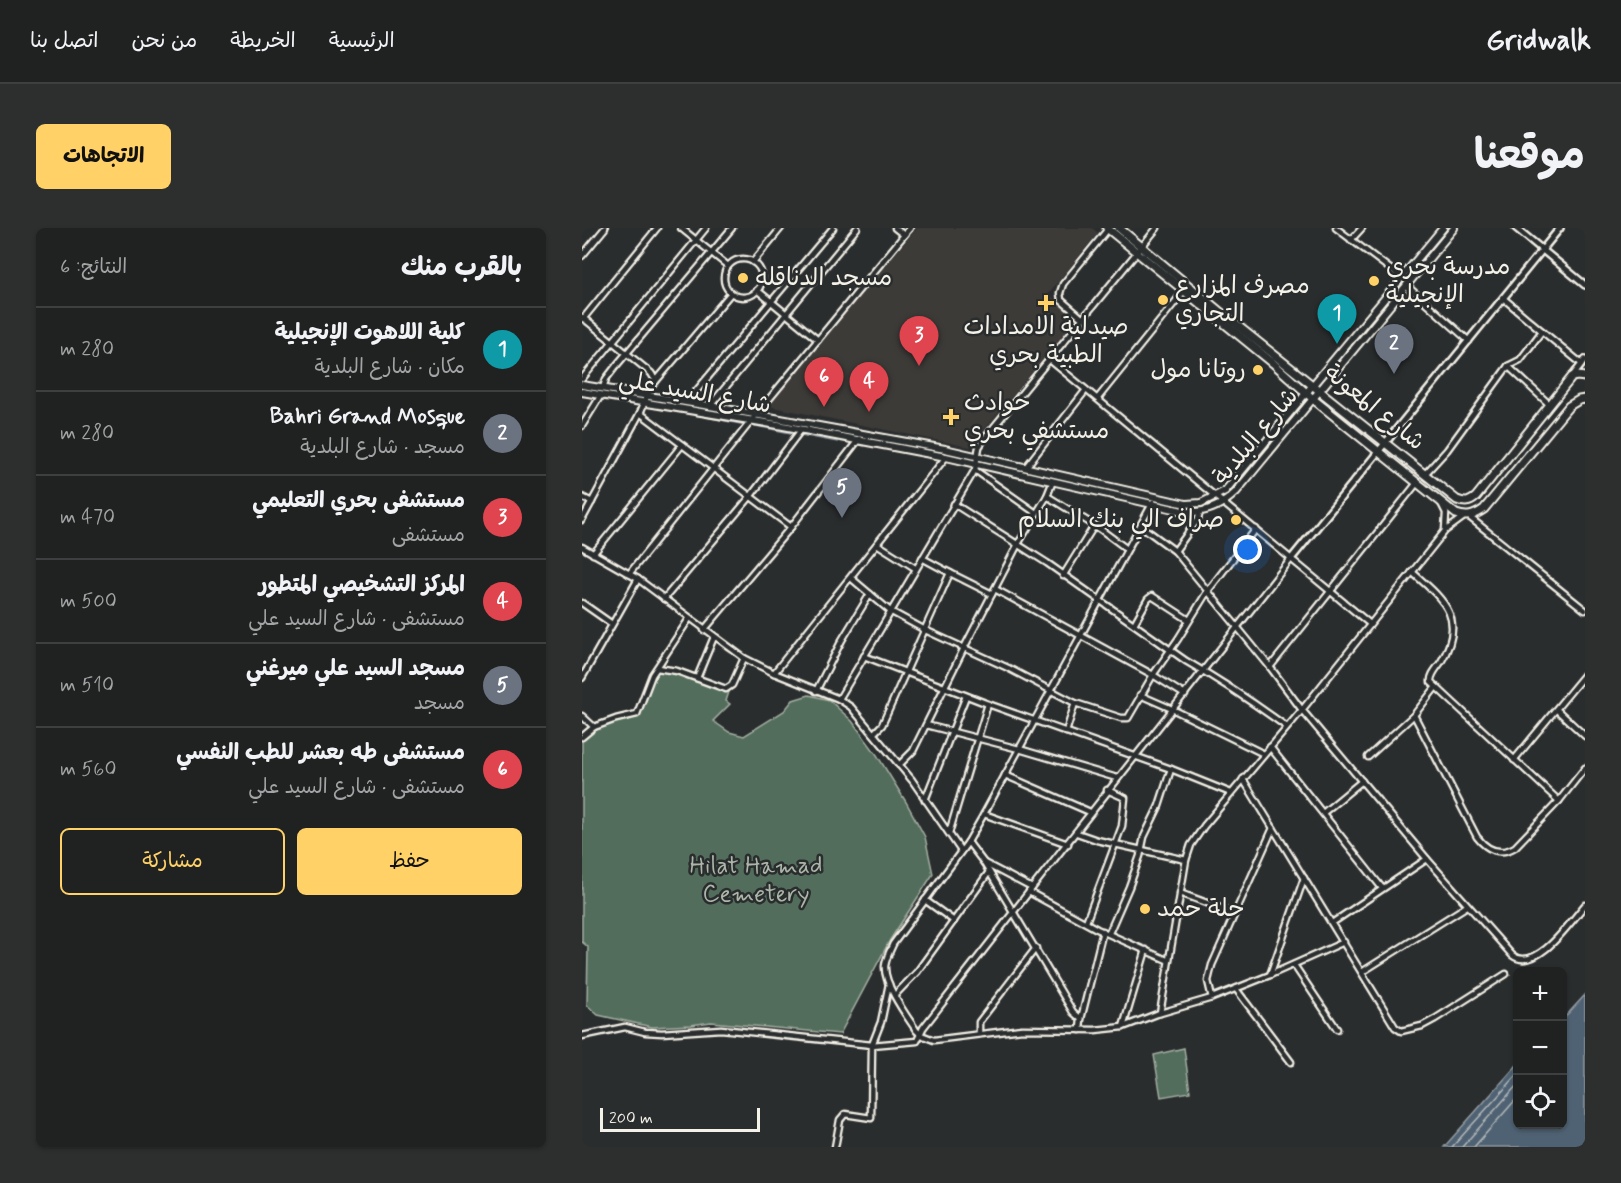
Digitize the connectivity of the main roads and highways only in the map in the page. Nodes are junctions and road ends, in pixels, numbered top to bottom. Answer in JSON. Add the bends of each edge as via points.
{"nodes":[{"id":1,"x":1107,"y":228,"type":"edge"},
{"id":2,"x":1119,"y":228,"type":"edge"},
{"id":3,"x":1443,"y":228,"type":"edge"},
{"id":4,"x":1454,"y":228,"type":"edge"},
{"id":5,"x":1140,"y":250,"type":"junction"},
{"id":6,"x":1585,"y":378,"type":"edge"},
{"id":7,"x":582,"y":385,"type":"edge"},
{"id":8,"x":1317,"y":387,"type":"junction"},
{"id":9,"x":1562,"y":389,"type":"junction"},
{"id":10,"x":582,"y":392,"type":"edge"},
{"id":11,"x":602,"y":392,"type":"junction"},
{"id":12,"x":1310,"y":396,"type":"junction"},
{"id":13,"x":646,"y":399,"type":"junction"},
{"id":14,"x":1585,"y":399,"type":"edge"},
{"id":15,"x":1573,"y":403,"type":"junction"},
{"id":16,"x":754,"y":418,"type":"junction"},
{"id":17,"x":1278,"y":433,"type":"junction"},
{"id":18,"x":860,"y":438,"type":"junction"},
{"id":19,"x":1216,"y":497,"type":"joint"},
{"id":20,"x":1154,"y":500,"type":"junction"},
{"id":21,"x":1200,"y":513,"type":"joint"}],
"edges":[{"from":1,"to":5,"type":"highway","name":"شارع المعونة"},
{"from":2,"to":5,"type":"highway","name":"شارع المعونة"},
{"from":3,"to":8,"type":"main road","name":"شارع البلدية"},
{"from":4,"to":8,"type":"main road","name":"شارع البلدية"},
{"from":5,"to":8,"type":"highway","name":"شارع المعونة"},
{"from":5,"to":12,"type":"highway","name":"شارع المعونة"},
{"from":6,"to":9,"type":"highway","name":"شارع المعونة","via":[[1572,377]]},
{"from":7,"to":11,"type":"main road","name":"شارع السيد علي"},
{"from":8,"to":9,"type":"highway","name":"شارع المعونة","via":[[1464,503],[1471,501]]},
{"from":8,"to":12,"type":"main road","name":"شارع البلدية"},
{"from":9,"to":15,"type":"highway","via":[[1564,399]]},
{"from":10,"to":11,"type":"main road","name":"شارع السيد علي"},
{"from":11,"to":13,"type":"main road","name":"شارع السيد علي"},
{"from":12,"to":15,"type":"highway","name":"شارع المعونة","via":[[1439,501],[1466,517],[1484,509]]},
{"from":12,"to":17,"type":"main road","name":"شارع البلدية"},
{"from":13,"to":16,"type":"main road","name":"شارع السيد علي"},
{"from":13,"to":16,"type":"main road","name":"شارع السيد علي","via":[[710,406]]},
{"from":14,"to":15,"type":"highway"},
{"from":16,"to":18,"type":"main road","name":"شارع السيد علي"},
{"from":16,"to":18,"type":"main road","name":"شارع السيد علي","via":[[801,430]]},
{"from":17,"to":19,"type":"main road","name":"شارع البلدية"},
{"from":17,"to":21,"type":"main road","name":"شارع البلدية","via":[[1236,492],[1224,503]]},
{"from":18,"to":20,"type":"main road","name":"شارع السيد علي","via":[[976,467]]},
{"from":18,"to":20,"type":"main road","name":"شارع السيد علي","via":[[977,456]]},
{"from":19,"to":20,"type":"main road","name":"شارع السيد علي","via":[[1186,504]]},
{"from":20,"to":21,"type":"main road","name":"شارع السيد علي"}]}
